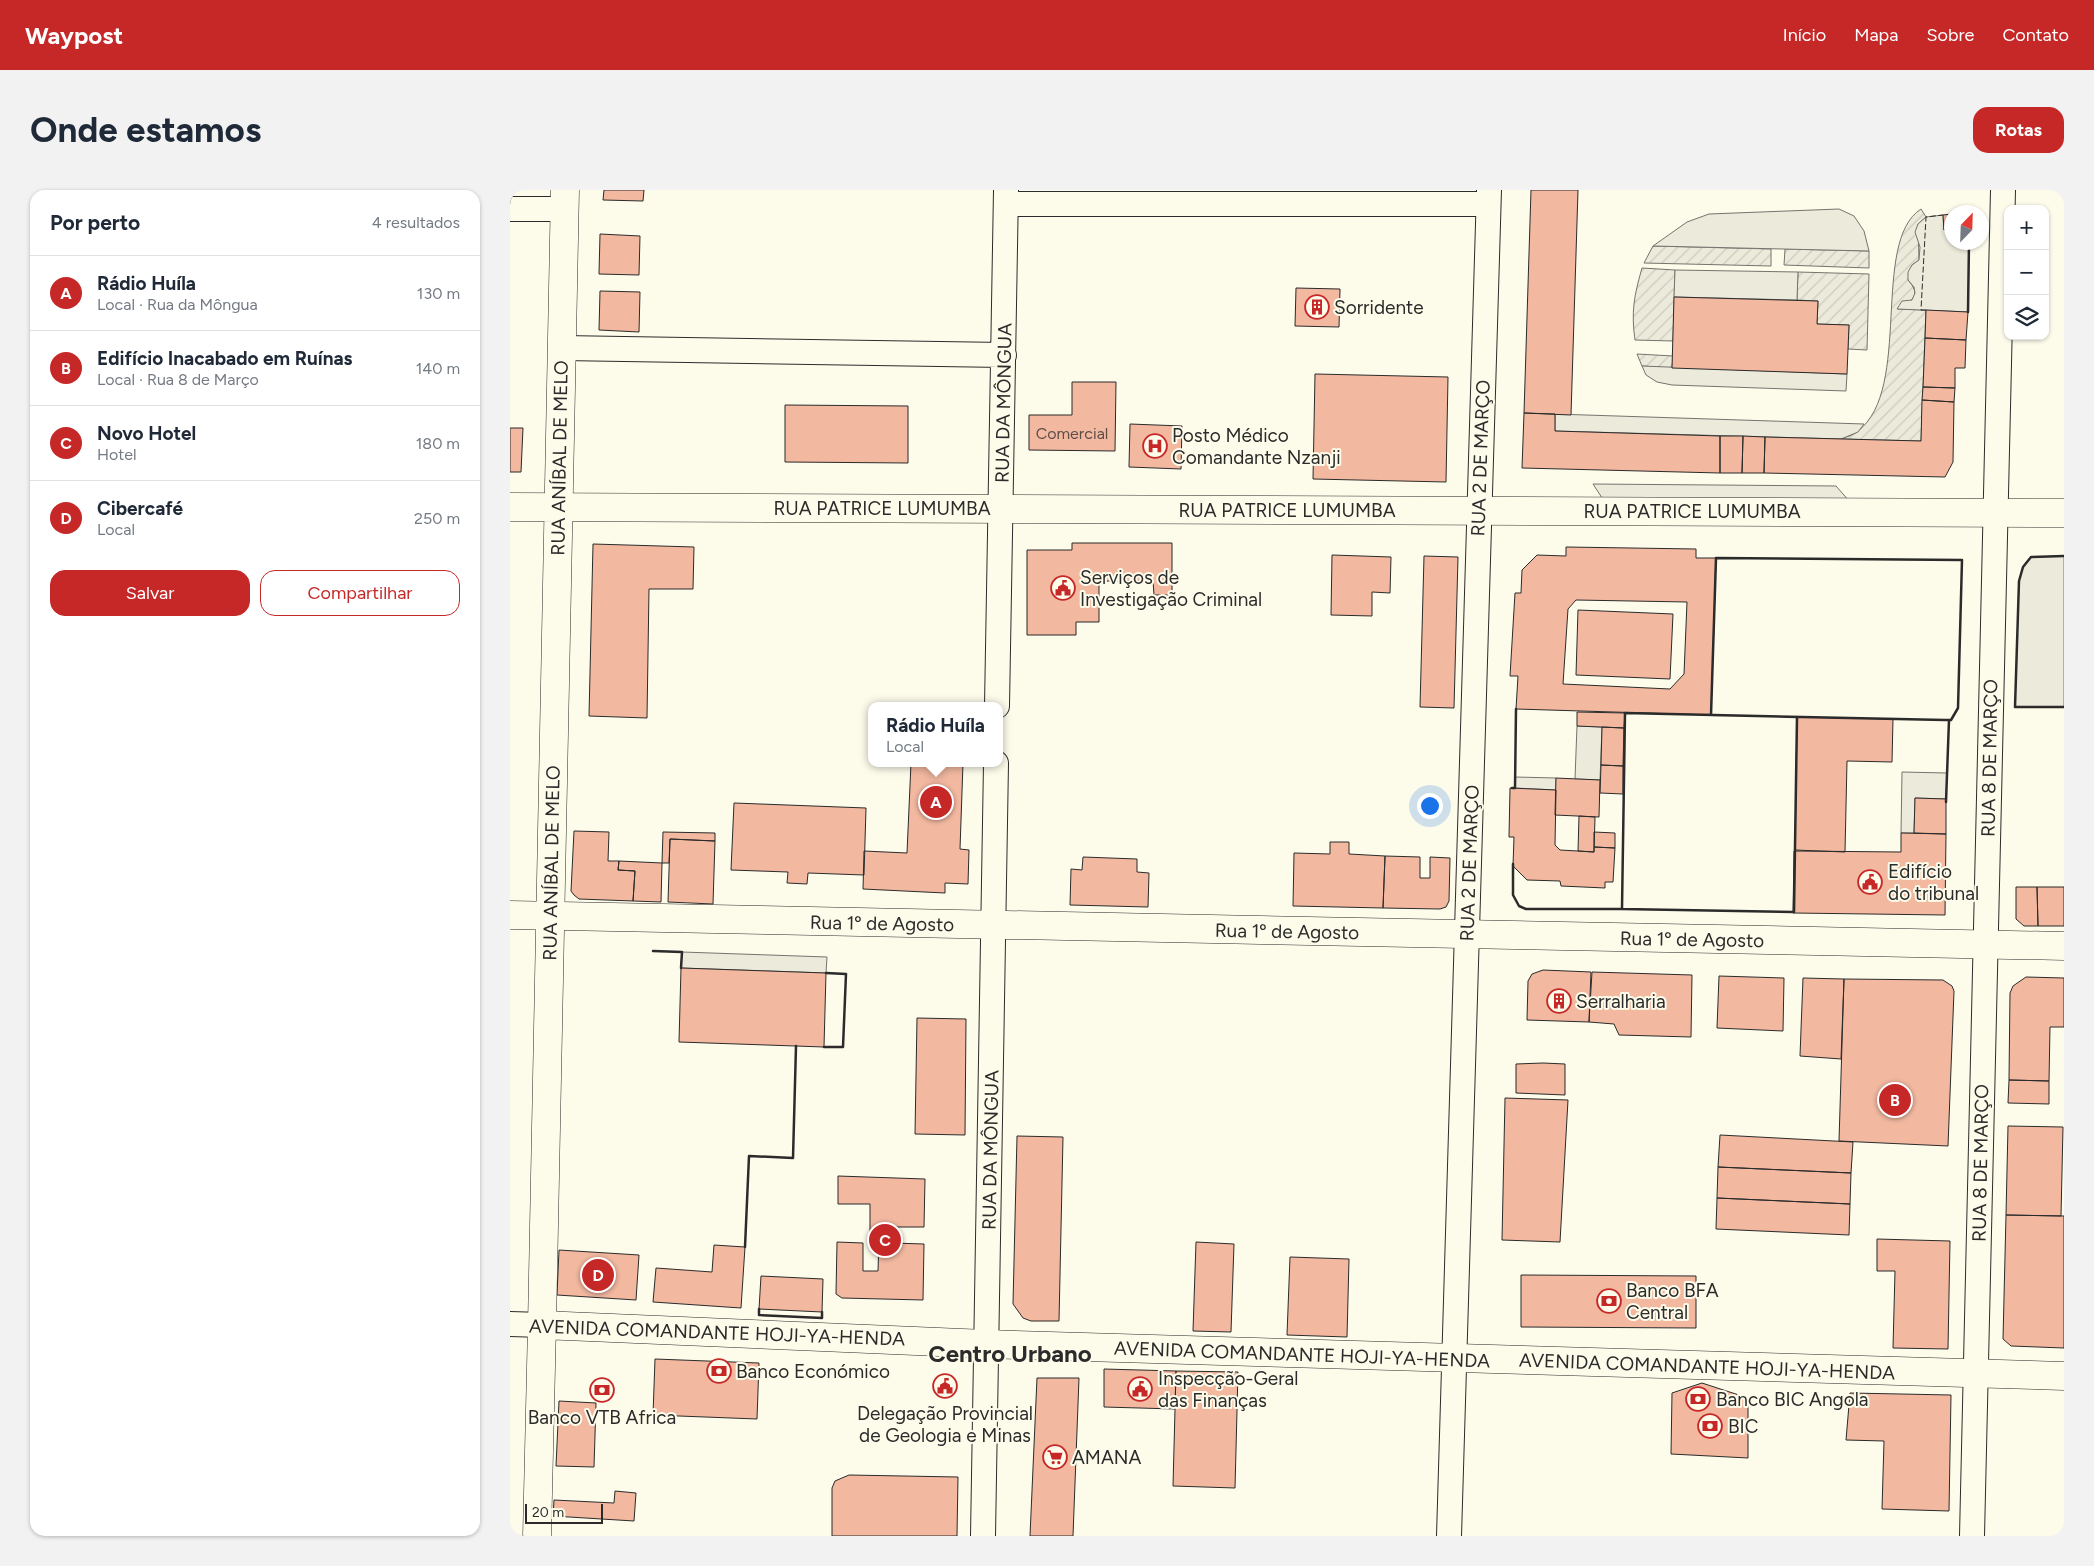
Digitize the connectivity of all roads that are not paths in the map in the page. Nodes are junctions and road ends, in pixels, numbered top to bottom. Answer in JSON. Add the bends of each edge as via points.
{"nodes":[{"id":1,"x":2003,"y":190,"type":"edge"},
{"id":2,"x":1006,"y":197,"type":"edge"},
{"id":3,"x":1488,"y":197,"type":"edge"},
{"id":4,"x":565,"y":199,"type":"edge"},
{"id":5,"x":510,"y":209,"type":"edge"},
{"id":6,"x":562,"y":348,"type":"junction"},
{"id":7,"x":1004,"y":355,"type":"junction"},
{"id":8,"x":510,"y":508,"type":"edge"},
{"id":9,"x":557,"y":508,"type":"junction"},
{"id":10,"x":1001,"y":508,"type":"junction"},
{"id":11,"x":1479,"y":510,"type":"junction"},
{"id":12,"x":1996,"y":513,"type":"junction"},
{"id":13,"x":2064,"y":513,"type":"edge"},
{"id":14,"x":997,"y":702,"type":"edge"},
{"id":15,"x":996,"y":767,"type":"edge"},
{"id":16,"x":510,"y":915,"type":"edge"},
{"id":17,"x":550,"y":916,"type":"junction"},
{"id":18,"x":993,"y":925,"type":"junction"},
{"id":19,"x":1467,"y":934,"type":"junction"},
{"id":20,"x":1985,"y":944,"type":"junction"},
{"id":21,"x":2064,"y":946,"type":"edge"},
{"id":22,"x":510,"y":1324,"type":"edge"},
{"id":23,"x":542,"y":1325,"type":"junction"},
{"id":24,"x":986,"y":1344,"type":"junction"},
{"id":25,"x":1454,"y":1360,"type":"junction"},
{"id":26,"x":1976,"y":1374,"type":"junction"},
{"id":27,"x":2064,"y":1376,"type":"edge"},
{"id":28,"x":537,"y":1536,"type":"edge"},
{"id":29,"x":983,"y":1536,"type":"edge"},
{"id":30,"x":1449,"y":1536,"type":"edge"},
{"id":31,"x":1972,"y":1536,"type":"edge"}],
"edges":[{"from":1,"to":12,"type":"street","name":"RUA 8 DE MARÇO"},
{"from":2,"to":3,"type":"street"},
{"from":2,"to":7,"type":"street","name":"RUA DA MÔNGUA"},
{"from":3,"to":11,"type":"street","name":"RUA 2 DE MARÇO"},
{"from":4,"to":5,"type":"street"},
{"from":4,"to":6,"type":"main road","name":"RUA ANÍBAL DE MELO"},
{"from":6,"to":7,"type":"street"},
{"from":6,"to":9,"type":"main road","name":"RUA ANÍBAL DE MELO"},
{"from":7,"to":10,"type":"street","name":"RUA DA MÔNGUA"},
{"from":8,"to":9,"type":"main road","name":"RUA PATRICE LUMUMBA"},
{"from":9,"to":10,"type":"main road","name":"RUA PATRICE LUMUMBA"},
{"from":9,"to":17,"type":"main road","name":"RUA ANÍBAL DE MELO"},
{"from":10,"to":11,"type":"main road","name":"RUA PATRICE LUMUMBA"},
{"from":10,"to":14,"type":"street","name":"RUA DA MÔNGUA"},
{"from":11,"to":12,"type":"main road","name":"RUA PATRICE LUMUMBA"},
{"from":11,"to":19,"type":"street","name":"RUA 2 DE MARÇO"},
{"from":12,"to":13,"type":"main road","name":"RUA PATRICE LUMUMBA"},
{"from":12,"to":20,"type":"street","name":"RUA 8 DE MARÇO"},
{"from":15,"to":18,"type":"street","name":"RUA DA MÔNGUA"},
{"from":16,"to":17,"type":"main road","name":"Rua 1º de Agosto"},
{"from":17,"to":18,"type":"main road","name":"Rua 1º de Agosto"},
{"from":17,"to":23,"type":"main road","name":"RUA ANÍBAL DE MELO"},
{"from":18,"to":19,"type":"main road","name":"Rua 1º de Agosto"},
{"from":18,"to":24,"type":"street","name":"RUA DA MÔNGUA"},
{"from":19,"to":20,"type":"main road","name":"Rua 1º de Agosto"},
{"from":19,"to":25,"type":"street","name":"RUA 2 DE MARÇO"},
{"from":20,"to":21,"type":"main road","name":"Rua 1º de Agosto"},
{"from":20,"to":26,"type":"street","name":"RUA 8 DE MARÇO"},
{"from":22,"to":23,"type":"street","name":"AVENIDA COMANDANTE HOJI-YA-HENDA"},
{"from":23,"to":24,"type":"main road","name":"AVENIDA COMANDANTE HOJI-YA-HENDA"},
{"from":23,"to":28,"type":"main road","name":"RUA ANÍBAL DE MELO"},
{"from":24,"to":25,"type":"main road","name":"AVENIDA COMANDANTE HOJI-YA-HENDA"},
{"from":24,"to":29,"type":"street","name":"RUA DA MÔNGUA"},
{"from":25,"to":26,"type":"main road","name":"AVENIDA COMANDANTE HOJI-YA-HENDA"},
{"from":25,"to":30,"type":"street","name":"RUA 2 DE MARÇO"},
{"from":26,"to":27,"type":"main road","name":"AVENIDA COMANDANTE HOJI-YA-HENDA"},
{"from":26,"to":31,"type":"street","name":"RUA 8 DE MARÇO"}]}
